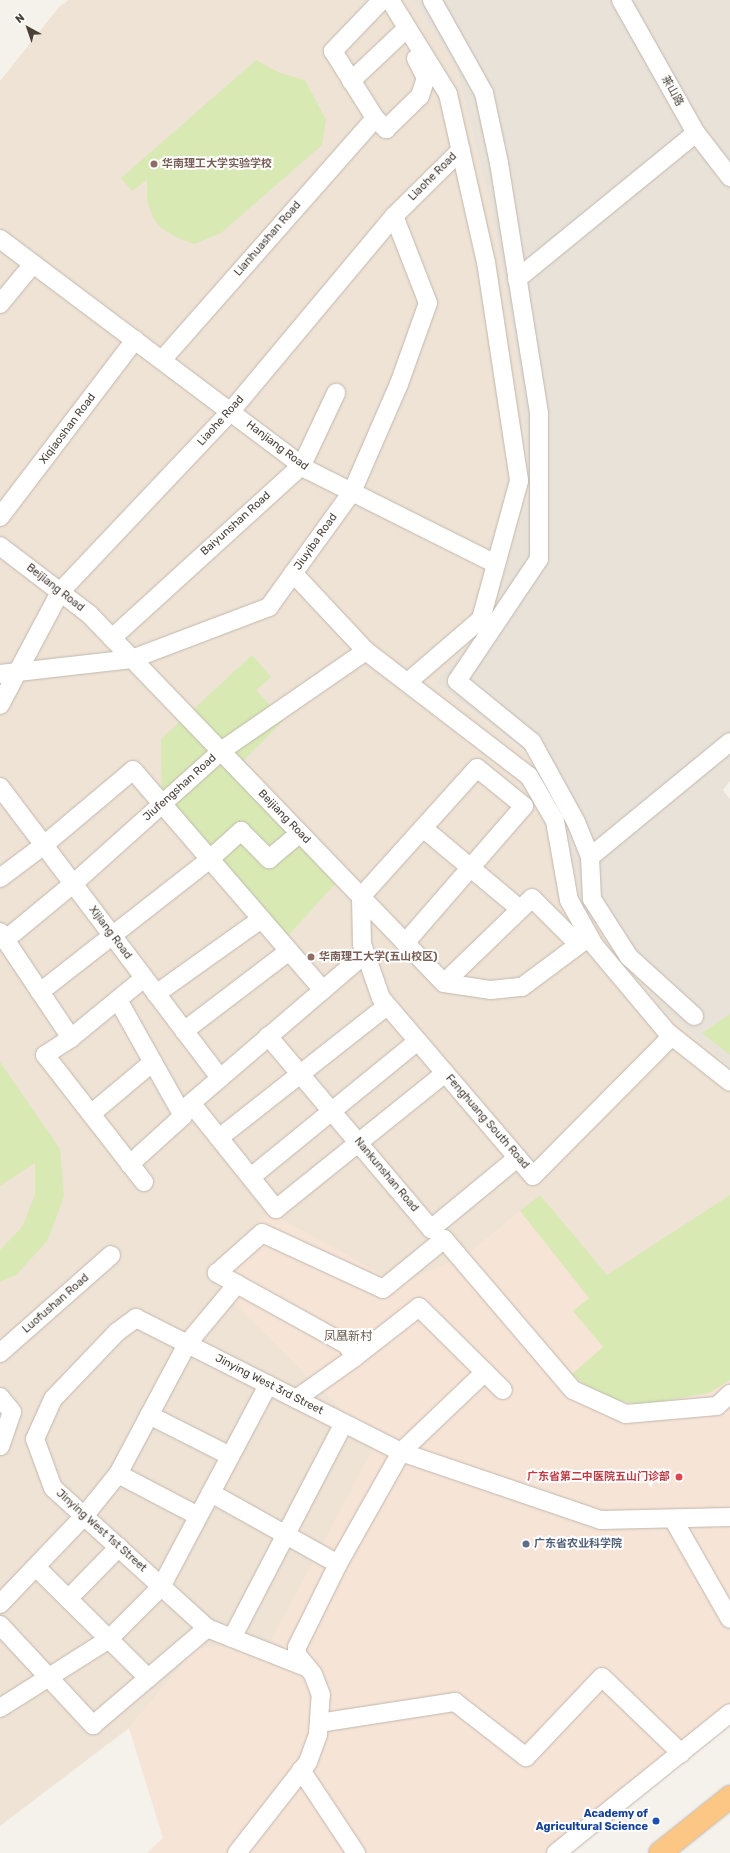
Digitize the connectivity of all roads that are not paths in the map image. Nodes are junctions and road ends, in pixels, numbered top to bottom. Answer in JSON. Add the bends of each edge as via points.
{"nodes":[{"id":1,"x":382,"y":0,"type":"edge"},
{"id":2,"x":386,"y":0,"type":"edge"},
{"id":3,"x":390,"y":0,"type":"edge"},
{"id":4,"x":432,"y":0,"type":"edge"},
{"id":5,"x":622,"y":0,"type":"edge"},
{"id":6,"x":403,"y":32,"type":"junction"},
{"id":7,"x":351,"y":81,"type":"junction"},
{"id":8,"x":375,"y":118,"type":"junction"},
{"id":9,"x":696,"y":133,"type":"junction"},
{"id":10,"x":461,"y":150,"type":"junction"},
{"id":11,"x":730,"y":176,"type":"edge"},
{"id":12,"x":394,"y":216,"type":"junction"},
{"id":13,"x":0,"y":239,"type":"edge"},
{"id":14,"x":33,"y":264,"type":"junction"},
{"id":15,"x":517,"y":279,"type":"junction"},
{"id":16,"x":0,"y":304,"type":"edge"},
{"id":17,"x":135,"y":340,"type":"junction"},
{"id":18,"x":162,"y":360,"type":"junction"},
{"id":19,"x":336,"y":393,"type":"dead end"},
{"id":20,"x":231,"y":411,"type":"junction"},
{"id":21,"x":302,"y":464,"type":"junction"},
{"id":22,"x":352,"y":492,"type":"junction"},
{"id":23,"x":0,"y":518,"type":"edge"},
{"id":24,"x":0,"y":546,"type":"edge"},
{"id":25,"x":496,"y":564,"type":"junction"},
{"id":26,"x":294,"y":573,"type":"junction"},
{"id":27,"x":60,"y":592,"type":"junction"},
{"id":28,"x":112,"y":638,"type":"junction"},
{"id":29,"x":366,"y":651,"type":"junction"},
{"id":30,"x":132,"y":659,"type":"junction"},
{"id":31,"x":19,"y":672,"type":"junction"},
{"id":32,"x":0,"y":674,"type":"edge"},
{"id":33,"x":409,"y":681,"type":"junction"},
{"id":34,"x":0,"y":705,"type":"edge"},
{"id":35,"x":730,"y":742,"type":"edge"},
{"id":36,"x":221,"y":751,"type":"junction"},
{"id":37,"x":2,"y":795,"type":"edge"},
{"id":38,"x":162,"y":804,"type":"junction"},
{"id":39,"x":423,"y":828,"type":"junction"},
{"id":40,"x":300,"y":833,"type":"junction"},
{"id":41,"x":44,"y":845,"type":"junction"},
{"id":42,"x":590,"y":857,"type":"junction"},
{"id":43,"x":210,"y":859,"type":"junction"},
{"id":44,"x":471,"y":868,"type":"junction"},
{"id":45,"x":0,"y":878,"type":"edge"},
{"id":46,"x":73,"y":884,"type":"junction"},
{"id":47,"x":361,"y":897,"type":"junction"},
{"id":48,"x":520,"y":909,"type":"junction"},
{"id":49,"x":262,"y":919,"type":"junction"},
{"id":50,"x":112,"y":935,"type":"junction"},
{"id":51,"x":3,"y":936,"type":"edge"},
{"id":52,"x":584,"y":941,"type":"junction"},
{"id":53,"x":405,"y":943,"type":"junction"},
{"id":54,"x":289,"y":951,"type":"junction"},
{"id":55,"x":365,"y":954,"type":"junction"},
{"id":56,"x":144,"y":978,"type":"junction"},
{"id":57,"x":444,"y":982,"type":"junction"},
{"id":58,"x":323,"y":990,"type":"junction"},
{"id":59,"x":40,"y":992,"type":"junction"},
{"id":60,"x":156,"y":994,"type":"junction"},
{"id":61,"x":118,"y":1000,"type":"junction"},
{"id":62,"x":387,"y":1006,"type":"junction"},
{"id":63,"x":694,"y":1016,"type":"dead end"},
{"id":64,"x":184,"y":1031,"type":"junction"},
{"id":65,"x":268,"y":1036,"type":"junction"},
{"id":66,"x":672,"y":1036,"type":"junction"},
{"id":67,"x":72,"y":1038,"type":"junction"},
{"id":68,"x":418,"y":1042,"type":"junction"},
{"id":69,"x":153,"y":1062,"type":"junction"},
{"id":70,"x":445,"y":1073,"type":"junction"},
{"id":71,"x":300,"y":1074,"type":"junction"},
{"id":72,"x":220,"y":1078,"type":"junction"},
{"id":73,"x":730,"y":1082,"type":"edge"},
{"id":74,"x":331,"y":1110,"type":"junction"},
{"id":75,"x":91,"y":1114,"type":"junction"},
{"id":76,"x":219,"y":1138,"type":"junction"},
{"id":77,"x":359,"y":1144,"type":"junction"},
{"id":78,"x":518,"y":1158,"type":"junction"},
{"id":79,"x":130,"y":1164,"type":"junction"},
{"id":80,"x":250,"y":1177,"type":"junction"},
{"id":81,"x":144,"y":1182,"type":"dead end"},
{"id":82,"x":111,"y":1255,"type":"dead end"},
{"id":83,"x":237,"y":1284,"type":"junction"},
{"id":84,"x":136,"y":1318,"type":"joint"},
{"id":85,"x":187,"y":1344,"type":"junction"},
{"id":86,"x":0,"y":1353,"type":"edge"},
{"id":87,"x":355,"y":1357,"type":"junction"},
{"id":88,"x":485,"y":1372,"type":"junction"},
{"id":89,"x":268,"y":1385,"type":"junction"},
{"id":90,"x":503,"y":1390,"type":"dead end"},
{"id":91,"x":730,"y":1394,"type":"edge"},
{"id":92,"x":0,"y":1397,"type":"edge"},
{"id":93,"x":296,"y":1399,"type":"junction"},
{"id":94,"x":149,"y":1415,"type":"junction"},
{"id":95,"x":344,"y":1423,"type":"junction"},
{"id":96,"x":0,"y":1446,"type":"edge"},
{"id":97,"x":401,"y":1452,"type":"junction"},
{"id":98,"x":230,"y":1456,"type":"junction"},
{"id":99,"x":118,"y":1474,"type":"junction"},
{"id":100,"x":211,"y":1493,"type":"junction"},
{"id":101,"x":84,"y":1516,"type":"junction"},
{"id":102,"x":198,"y":1516,"type":"junction"},
{"id":103,"x":673,"y":1518,"type":"junction"},
{"id":104,"x":730,"y":1518,"type":"edge"},
{"id":105,"x":285,"y":1536,"type":"junction"},
{"id":106,"x":119,"y":1547,"type":"junction"},
{"id":107,"x":338,"y":1564,"type":"junction"},
{"id":108,"x":36,"y":1567,"type":"junction"},
{"id":109,"x":161,"y":1586,"type":"junction"},
{"id":110,"x":68,"y":1599,"type":"junction"},
{"id":111,"x":0,"y":1604,"type":"edge"},
{"id":112,"x":730,"y":1618,"type":"edge"},
{"id":113,"x":0,"y":1625,"type":"edge"},
{"id":114,"x":207,"y":1628,"type":"junction"},
{"id":115,"x":232,"y":1638,"type":"junction"},
{"id":116,"x":109,"y":1639,"type":"junction"},
{"id":117,"x":308,"y":1668,"type":"junction"},
{"id":118,"x":48,"y":1677,"type":"junction"},
{"id":119,"x":148,"y":1678,"type":"junction"},
{"id":120,"x":0,"y":1708,"type":"edge"},
{"id":121,"x":730,"y":1713,"type":"edge"},
{"id":122,"x":319,"y":1723,"type":"junction"},
{"id":123,"x":681,"y":1753,"type":"junction"},
{"id":124,"x":301,"y":1770,"type":"junction"},
{"id":125,"x":730,"y":1797,"type":"edge"},
{"id":126,"x":237,"y":1853,"type":"edge"},
{"id":127,"x":356,"y":1853,"type":"edge"},
{"id":128,"x":556,"y":1853,"type":"edge"},
{"id":129,"x":660,"y":1853,"type":"edge"}],
"edges":[{"from":1,"to":7,"type":"street","via":[[333,51]]},
{"from":2,"to":6,"type":"street"},
{"from":3,"to":10,"type":"street","via":[[448,94]]},
{"from":4,"to":15,"type":"street","via":[[484,93],[499,163]]},
{"from":5,"to":9,"type":"street","name":"茶山路"},
{"from":6,"to":7,"type":"street"},
{"from":6,"to":8,"type":"street","via":[[426,78],[420,96],[386,129]]},
{"from":7,"to":8,"type":"street"},
{"from":8,"to":18,"type":"street","name":"Lianhuashan Road"},
{"from":9,"to":11,"type":"street","name":"茶山路"},
{"from":9,"to":15,"type":"street"},
{"from":10,"to":12,"type":"street","name":"Liaohe Road"},
{"from":10,"to":25,"type":"street","via":[[486,262],[520,481]]},
{"from":12,"to":20,"type":"street","name":"Liaohe Road"},
{"from":12,"to":22,"type":"street","name":"Jiuyiba Road","via":[[428,302],[399,384]]},
{"from":13,"to":14,"type":"street","name":"Hanjiang Road"},
{"from":14,"to":16,"type":"street"},
{"from":14,"to":17,"type":"street","name":"Hanjiang Road"},
{"from":15,"to":42,"type":"street","via":[[539,414],[539,559],[457,681],[532,742],[576,822]]},
{"from":17,"to":18,"type":"street","name":"Hanjiang Road"},
{"from":17,"to":23,"type":"street","name":"Xiqiaoshan Road"},
{"from":18,"to":20,"type":"street","name":"Hanjiang Road"},
{"from":19,"to":21,"type":"street","name":"Baiyunshan Road"},
{"from":20,"to":21,"type":"street","name":"Hanjiang Road"},
{"from":20,"to":27,"type":"street","name":"Liaohe Road"},
{"from":21,"to":22,"type":"street","name":"Hanjiang Road"},
{"from":21,"to":28,"type":"street","name":"Baiyunshan Road"},
{"from":22,"to":25,"type":"street","name":"Hanjiang Road"},
{"from":22,"to":26,"type":"street","name":"Jiuyiba Road"},
{"from":24,"to":27,"type":"street","name":"Beijiang Road"},
{"from":25,"to":33,"type":"street","via":[[481,619]]},
{"from":26,"to":29,"type":"street"},
{"from":26,"to":30,"type":"street","name":"Jiuyiba Road","via":[[269,607]]},
{"from":27,"to":28,"type":"street","name":"Beijiang Road","via":[[89,614]]},
{"from":27,"to":31,"type":"street","name":"Liaohe Road"},
{"from":28,"to":30,"type":"street","name":"Beijiang Road"},
{"from":29,"to":33,"type":"street"},
{"from":29,"to":36,"type":"street","name":"Jiufengshan Road"},
{"from":30,"to":31,"type":"street","name":"Jiuyiba Road"},
{"from":30,"to":36,"type":"street","name":"Beijiang Road"},
{"from":31,"to":32,"type":"street","name":"Jiuyiba Road"},
{"from":31,"to":34,"type":"street","name":"Liaohe Road"},
{"from":33,"to":52,"type":"street","via":[[529,776],[555,821],[569,900]]},
{"from":35,"to":42,"type":"street"},
{"from":36,"to":38,"type":"street","name":"Jiufengshan Road"},
{"from":36,"to":40,"type":"street","name":"Beijiang Road"},
{"from":37,"to":41,"type":"street","name":"Xijiang Road"},
{"from":38,"to":41,"type":"street","via":[[133,770]]},
{"from":38,"to":43,"type":"street"},
{"from":38,"to":46,"type":"street","name":"Jiufengshan Road"},
{"from":39,"to":44,"type":"street"},
{"from":39,"to":44,"type":"street","via":[[478,768],[524,806]]},
{"from":39,"to":47,"type":"street"},
{"from":40,"to":43,"type":"street","via":[[269,859],[241,831]]},
{"from":40,"to":47,"type":"street","name":"Beijiang Road"},
{"from":41,"to":45,"type":"street"},
{"from":41,"to":46,"type":"street","name":"Xijiang Road"},
{"from":42,"to":63,"type":"street","via":[[592,899],[629,957]]},
{"from":43,"to":49,"type":"street"},
{"from":43,"to":50,"type":"street"},
{"from":44,"to":48,"type":"street"},
{"from":44,"to":53,"type":"street"},
{"from":46,"to":50,"type":"street","name":"Xijiang Road"},
{"from":46,"to":51,"type":"street","name":"Jiufengshan Road"},
{"from":47,"to":53,"type":"street","name":"Beijiang Road"},
{"from":47,"to":55,"type":"street","name":"Fenghuang South Road","via":[[362,944]]},
{"from":48,"to":52,"type":"street","via":[[532,898]]},
{"from":48,"to":57,"type":"street"},
{"from":49,"to":54,"type":"street"},
{"from":49,"to":60,"type":"street"},
{"from":50,"to":56,"type":"street","name":"Xijiang Road"},
{"from":50,"to":59,"type":"street"},
{"from":51,"to":59,"type":"street"},
{"from":52,"to":57,"type":"street","via":[[522,987],[491,990]]},
{"from":52,"to":66,"type":"street"},
{"from":53,"to":57,"type":"street","name":"Beijiang Road"},
{"from":54,"to":58,"type":"street"},
{"from":54,"to":64,"type":"street"},
{"from":55,"to":58,"type":"street"},
{"from":55,"to":62,"type":"street","name":"Fenghuang South Road","via":[[381,998]]},
{"from":56,"to":60,"type":"street","name":"Xijiang Road"},
{"from":56,"to":61,"type":"street"},
{"from":58,"to":65,"type":"street"},
{"from":59,"to":67,"type":"street"},
{"from":60,"to":64,"type":"street","name":"Xijiang Road"},
{"from":61,"to":67,"type":"street"},
{"from":61,"to":69,"type":"street"},
{"from":62,"to":68,"type":"street","name":"Fenghuang South Road"},
{"from":62,"to":71,"type":"street"},
{"from":64,"to":72,"type":"street","name":"Xijiang Road"},
{"from":65,"to":71,"type":"street","name":"Nankunshan Road"},
{"from":65,"to":72,"type":"street"},
{"from":66,"to":73,"type":"street"},
{"from":66,"to":78,"type":"street","name":"Fenghuang South Road","via":[[533,1176]]},
{"from":67,"to":75,"type":"street","via":[[45,1055]]},
{"from":68,"to":70,"type":"street","name":"Fenghuang South Road"},
{"from":68,"to":74,"type":"street"},
{"from":69,"to":75,"type":"street"},
{"from":69,"to":79,"type":"street","via":[[183,1116]]},
{"from":70,"to":77,"type":"street"},
{"from":70,"to":78,"type":"street","name":"Fenghuang South Road"},
{"from":71,"to":74,"type":"street","name":"Nankunshan Road"},
{"from":71,"to":76,"type":"street"},
{"from":72,"to":76,"type":"street","via":[[191,1103]]},
{"from":74,"to":77,"type":"street","name":"Nankunshan Road"},
{"from":74,"to":80,"type":"street"},
{"from":75,"to":79,"type":"street"},
{"from":76,"to":80,"type":"street"},
{"from":77,"to":78,"type":"street","name":"Nankunshan Road","via":[[431,1229]]},
{"from":77,"to":80,"type":"street","via":[[276,1209]]},
{"from":79,"to":81,"type":"street"},
{"from":82,"to":86,"type":"street","name":"Luofushan Road"},
{"from":83,"to":85,"type":"street"},
{"from":83,"to":87,"type":"street","via":[[347,1344]]},
{"from":83,"to":91,"type":"street","via":[[217,1273],[262,1233],[383,1289],[444,1239],[573,1390],[626,1414],[717,1406]]},
{"from":84,"to":85,"type":"street","name":"Jinying West 3rd Street"},
{"from":84,"to":101,"type":"street","name":"Jinying West 1st Street","via":[[117,1332],[53,1399],[34,1439],[53,1488]]},
{"from":85,"to":89,"type":"street","name":"Jinying West 3rd Street"},
{"from":85,"to":94,"type":"street"},
{"from":87,"to":88,"type":"street","via":[[419,1307]]},
{"from":87,"to":93,"type":"street"},
{"from":88,"to":90,"type":"street"},
{"from":88,"to":97,"type":"street"},
{"from":89,"to":93,"type":"street","name":"Jinying West 3rd Street"},
{"from":89,"to":98,"type":"street"},
{"from":92,"to":96,"type":"street","via":[[12,1412]]},
{"from":93,"to":95,"type":"street","name":"Jinying West 3rd Street"},
{"from":94,"to":98,"type":"street"},
{"from":94,"to":99,"type":"street"},
{"from":95,"to":97,"type":"street","name":"Jinying West 3rd Street"},
{"from":95,"to":105,"type":"street"},
{"from":97,"to":103,"type":"street","name":"Jinying West 3rd Street","via":[[602,1520]]},
{"from":97,"to":107,"type":"street"},
{"from":98,"to":100,"type":"street"},
{"from":99,"to":101,"type":"street"},
{"from":99,"to":102,"type":"street"},
{"from":100,"to":102,"type":"street"},
{"from":100,"to":105,"type":"street"},
{"from":101,"to":106,"type":"street","name":"Jinying West 1st Street"},
{"from":101,"to":108,"type":"street"},
{"from":102,"to":109,"type":"street"},
{"from":103,"to":104,"type":"street","name":"Jinying West 3rd Street"},
{"from":103,"to":112,"type":"street"},
{"from":105,"to":107,"type":"street"},
{"from":105,"to":115,"type":"street"},
{"from":106,"to":109,"type":"street","name":"Jinying West 1st Street"},
{"from":106,"to":110,"type":"street"},
{"from":107,"to":117,"type":"street","via":[[297,1647],[297,1654]]},
{"from":108,"to":110,"type":"street"},
{"from":108,"to":111,"type":"street"},
{"from":109,"to":114,"type":"street","name":"Jinying West 1st Street"},
{"from":109,"to":116,"type":"street"},
{"from":110,"to":116,"type":"street"},
{"from":113,"to":118,"type":"street"},
{"from":114,"to":115,"type":"street","name":"Jinying West 1st Street"},
{"from":114,"to":119,"type":"street"},
{"from":115,"to":117,"type":"street","name":"Jinying West 1st Street"},
{"from":116,"to":118,"type":"street"},
{"from":116,"to":119,"type":"street"},
{"from":117,"to":122,"type":"street","via":[[320,1695]]},
{"from":118,"to":119,"type":"street","via":[[93,1725]]},
{"from":118,"to":120,"type":"street"},
{"from":121,"to":123,"type":"street"},
{"from":122,"to":123,"type":"street","via":[[455,1702],[526,1757],[602,1677]]},
{"from":122,"to":124,"type":"street","via":[[318,1734],[308,1762]]},
{"from":123,"to":128,"type":"street"},
{"from":124,"to":126,"type":"street"},
{"from":124,"to":127,"type":"street"},
{"from":125,"to":129,"type":"highway"}]}
